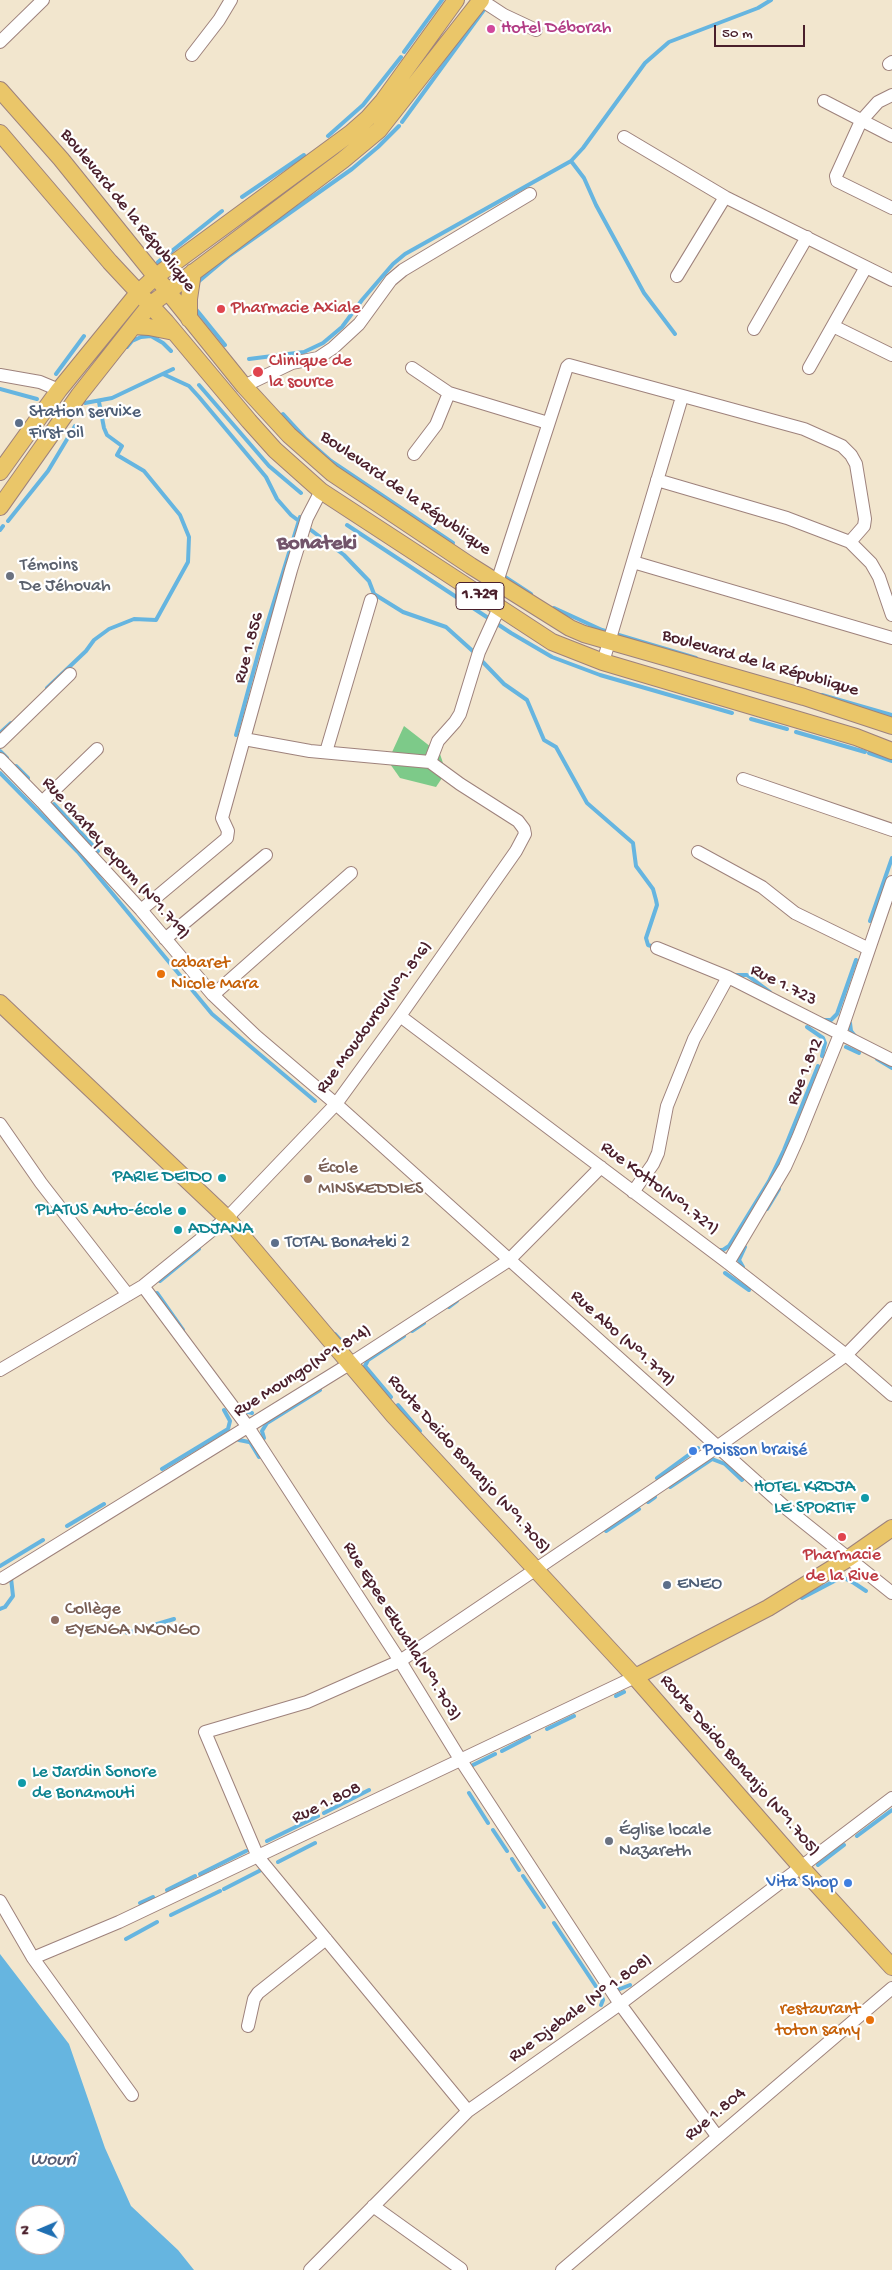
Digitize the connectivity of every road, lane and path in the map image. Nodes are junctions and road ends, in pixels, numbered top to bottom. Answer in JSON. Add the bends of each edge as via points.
{"nodes":[{"id":1,"x":43,"y":0,"type":"edge"},
{"id":2,"x":231,"y":0,"type":"edge"},
{"id":3,"x":456,"y":0,"type":"edge"},
{"id":4,"x":481,"y":0,"type":"edge"},
{"id":5,"x":536,"y":30,"type":"dead end"},
{"id":6,"x":0,"y":42,"type":"edge"},
{"id":7,"x":192,"y":55,"type":"dead end"},
{"id":8,"x":0,"y":90,"type":"edge"},
{"id":9,"x":892,"y":95,"type":"edge"},
{"id":10,"x":824,"y":101,"type":"dead end"},
{"id":11,"x":861,"y":121,"type":"junction"},
{"id":12,"x":0,"y":133,"type":"edge"},
{"id":13,"x":892,"y":136,"type":"edge"},
{"id":14,"x":624,"y":137,"type":"dead end"},
{"id":15,"x":530,"y":194,"type":"dead end"},
{"id":16,"x":725,"y":197,"type":"junction"},
{"id":17,"x":892,"y":208,"type":"edge"},
{"id":18,"x":807,"y":237,"type":"junction"},
{"id":19,"x":866,"y":267,"type":"junction"},
{"id":20,"x":193,"y":272,"type":"junction"},
{"id":21,"x":677,"y":276,"type":"dead end"},
{"id":22,"x":155,"y":277,"type":"junction"},
{"id":23,"x":892,"y":280,"type":"edge"},
{"id":24,"x":166,"y":292,"type":"junction"},
{"id":25,"x":138,"y":293,"type":"junction"},
{"id":26,"x":150,"y":305,"type":"junction"},
{"id":27,"x":189,"y":319,"type":"junction"},
{"id":28,"x":134,"y":326,"type":"junction"},
{"id":29,"x":833,"y":326,"type":"junction"},
{"id":30,"x":754,"y":328,"type":"dead end"},
{"id":31,"x":174,"y":332,"type":"junction"},
{"id":32,"x":892,"y":355,"type":"edge"},
{"id":33,"x":412,"y":368,"type":"dead end"},
{"id":34,"x":809,"y":368,"type":"dead end"},
{"id":35,"x":0,"y":375,"type":"edge"},
{"id":36,"x":244,"y":386,"type":"junction"},
{"id":37,"x":59,"y":390,"type":"junction"},
{"id":38,"x":449,"y":393,"type":"junction"},
{"id":39,"x":682,"y":397,"type":"junction"},
{"id":40,"x":548,"y":423,"type":"junction"},
{"id":41,"x":414,"y":454,"type":"dead end"},
{"id":42,"x":0,"y":472,"type":"edge"},
{"id":43,"x":657,"y":480,"type":"junction"},
{"id":44,"x":321,"y":491,"type":"junction"},
{"id":45,"x":0,"y":507,"type":"edge"},
{"id":46,"x":850,"y":542,"type":"junction"},
{"id":47,"x":633,"y":562,"type":"junction"},
{"id":48,"x":497,"y":582,"type":"junction"},
{"id":49,"x":371,"y":600,"type":"dead end"},
{"id":50,"x":892,"y":615,"type":"edge"},
{"id":51,"x":494,"y":617,"type":"junction"},
{"id":52,"x":892,"y":638,"type":"edge"},
{"id":53,"x":610,"y":641,"type":"junction"},
{"id":54,"x":603,"y":662,"type":"junction"},
{"id":55,"x":70,"y":674,"type":"dead end"},
{"id":56,"x":892,"y":726,"type":"edge"},
{"id":57,"x":244,"y":739,"type":"junction"},
{"id":58,"x":0,"y":742,"type":"edge"},
{"id":59,"x":97,"y":748,"type":"dead end"},
{"id":60,"x":892,"y":751,"type":"edge"},
{"id":61,"x":326,"y":752,"type":"junction"},
{"id":62,"x":0,"y":760,"type":"edge"},
{"id":63,"x":430,"y":762,"type":"junction"},
{"id":64,"x":743,"y":778,"type":"dead end"},
{"id":65,"x":42,"y":802,"type":"junction"},
{"id":66,"x":892,"y":830,"type":"edge"},
{"id":67,"x":698,"y":852,"type":"dead end"},
{"id":68,"x":266,"y":855,"type":"dead end"},
{"id":69,"x":351,"y":873,"type":"dead end"},
{"id":70,"x":892,"y":882,"type":"edge"},
{"id":71,"x":141,"y":910,"type":"junction"},
{"id":72,"x":165,"y":939,"type":"junction"},
{"id":73,"x":657,"y":948,"type":"dead end"},
{"id":74,"x":869,"y":949,"type":"junction"},
{"id":75,"x":728,"y":977,"type":"junction"},
{"id":76,"x":213,"y":995,"type":"junction"},
{"id":77,"x":0,"y":1004,"type":"edge"},
{"id":78,"x":400,"y":1016,"type":"junction"},
{"id":79,"x":840,"y":1034,"type":"junction"},
{"id":80,"x":892,"y":1060,"type":"edge"},
{"id":81,"x":336,"y":1104,"type":"junction"},
{"id":82,"x":0,"y":1124,"type":"edge"},
{"id":83,"x":601,"y":1167,"type":"junction"},
{"id":84,"x":633,"y":1192,"type":"junction"},
{"id":85,"x":227,"y":1218,"type":"junction"},
{"id":86,"x":508,"y":1261,"type":"junction"},
{"id":87,"x":728,"y":1263,"type":"junction"},
{"id":88,"x":143,"y":1286,"type":"junction"},
{"id":89,"x":128,"y":1295,"type":"junction"},
{"id":90,"x":892,"y":1308,"type":"edge"},
{"id":91,"x":846,"y":1355,"type":"junction"},
{"id":92,"x":351,"y":1364,"type":"junction"},
{"id":93,"x":0,"y":1370,"type":"edge"},
{"id":94,"x":892,"y":1395,"type":"edge"},
{"id":95,"x":248,"y":1426,"type":"junction"},
{"id":96,"x":717,"y":1447,"type":"junction"},
{"id":97,"x":892,"y":1528,"type":"edge"},
{"id":98,"x":849,"y":1558,"type":"junction"},
{"id":99,"x":536,"y":1569,"type":"junction"},
{"id":100,"x":1,"y":1580,"type":"edge"},
{"id":101,"x":892,"y":1593,"type":"edge"},
{"id":102,"x":400,"y":1662,"type":"junction"},
{"id":103,"x":635,"y":1677,"type":"junction"},
{"id":104,"x":460,"y":1759,"type":"junction"},
{"id":105,"x":892,"y":1798,"type":"edge"},
{"id":106,"x":258,"y":1856,"type":"junction"},
{"id":107,"x":801,"y":1867,"type":"junction"},
{"id":108,"x":0,"y":1902,"type":"edge"},
{"id":109,"x":326,"y":1939,"type":"junction"},
{"id":110,"x":33,"y":1958,"type":"junction"},
{"id":111,"x":892,"y":1968,"type":"edge"},
{"id":112,"x":892,"y":1988,"type":"edge"},
{"id":113,"x":620,"y":2004,"type":"junction"},
{"id":114,"x":248,"y":2026,"type":"dead end"},
{"id":115,"x":132,"y":2095,"type":"dead end"},
{"id":116,"x":468,"y":2111,"type":"junction"},
{"id":117,"x":717,"y":2136,"type":"junction"},
{"id":118,"x":374,"y":2206,"type":"junction"},
{"id":119,"x":461,"y":2269,"type":"edge"},
{"id":120,"x":310,"y":2270,"type":"edge"},
{"id":121,"x":562,"y":2270,"type":"edge"}],
"edges":[{"from":1,"to":6,"type":"street"},
{"from":2,"to":7,"type":"street","via":[[220,20]]},
{"from":3,"to":22,"type":"main road","via":[[388,94],[351,134]]},
{"from":4,"to":5,"type":"street"},
{"from":4,"to":20,"type":"main road","via":[[379,130]]},
{"from":8,"to":22,"type":"main road","name":"Boulevard de la République","via":[[61,159]]},
{"from":9,"to":11,"type":"street","via":[[878,102]]},
{"from":10,"to":11,"type":"street"},
{"from":11,"to":13,"type":"street"},
{"from":11,"to":17,"type":"street","via":[[836,176],[837,181]]},
{"from":12,"to":25,"type":"main road"},
{"from":14,"to":16,"type":"street"},
{"from":15,"to":36,"type":"street","via":[[403,270],[359,324],[326,353],[318,358],[292,363]]},
{"from":16,"to":18,"type":"street"},
{"from":16,"to":21,"type":"street"},
{"from":18,"to":19,"type":"street"},
{"from":18,"to":30,"type":"street"},
{"from":19,"to":23,"type":"street"},
{"from":19,"to":29,"type":"street"},
{"from":20,"to":24,"type":"main road"},
{"from":20,"to":27,"type":"main road"},
{"from":22,"to":24,"type":"main road","name":"Boulevard de la République"},
{"from":22,"to":25,"type":"main road"},
{"from":24,"to":26,"type":"main road"},
{"from":24,"to":27,"type":"main road","name":"Boulevard de la République","number":"1.729"},
{"from":25,"to":26,"type":"main road"},
{"from":25,"to":37,"type":"main road"},
{"from":26,"to":28,"type":"main road"},
{"from":26,"to":31,"type":"main road","number":"1.729"},
{"from":27,"to":36,"type":"main road","name":"Boulevard de la République","number":"1.729"},
{"from":28,"to":31,"type":"main road"},
{"from":28,"to":45,"type":"main road","via":[[79,395]]},
{"from":29,"to":32,"type":"street"},
{"from":29,"to":34,"type":"street"},
{"from":31,"to":44,"type":"main road","number":"1.729","via":[[275,450]]},
{"from":33,"to":38,"type":"street"},
{"from":35,"to":37,"type":"street","via":[[40,382]]},
{"from":36,"to":48,"type":"main road","name":"Boulevard de la République","number":"1.729","via":[[289,435],[332,473]]},
{"from":37,"to":42,"type":"main road"},
{"from":38,"to":40,"type":"street"},
{"from":38,"to":41,"type":"street","via":[[436,425]]},
{"from":39,"to":40,"type":"street","via":[[569,365]]},
{"from":39,"to":43,"type":"street"},
{"from":39,"to":46,"type":"street","via":[[804,429],[852,454],[865,519],[864,526]]},
{"from":40,"to":48,"type":"street"},
{"from":43,"to":46,"type":"street","via":[[787,518]]},
{"from":43,"to":47,"type":"street"},
{"from":44,"to":51,"type":"main road","number":"1.729"},
{"from":44,"to":57,"type":"street","name":"Rue 1.856","via":[[306,518]]},
{"from":46,"to":50,"type":"street","via":[[871,563]]},
{"from":47,"to":52,"type":"street"},
{"from":47,"to":53,"type":"street"},
{"from":48,"to":53,"type":"main road","name":"Boulevard de la République","number":"1.729","via":[[570,628]]},
{"from":49,"to":61,"type":"street"},
{"from":51,"to":54,"type":"main road","number":"1.729"},
{"from":51,"to":63,"type":"street","via":[[477,657],[460,714],[438,741]]},
{"from":53,"to":54,"type":"street"},
{"from":53,"to":56,"type":"main road","name":"Boulevard de la République","number":"1.729"},
{"from":54,"to":60,"type":"main road","number":"1.729","via":[[856,737]]},
{"from":55,"to":58,"type":"street"},
{"from":57,"to":61,"type":"street"},
{"from":57,"to":71,"type":"street","name":"Rue 1.856","via":[[222,818],[227,838]]},
{"from":59,"to":65,"type":"street"},
{"from":61,"to":63,"type":"street"},
{"from":62,"to":65,"type":"street","name":"Rue charley eyoum (N°1.719)"},
{"from":63,"to":78,"type":"street","name":"Rue Moudourou(N°1.816)","via":[[522,824],[525,834]]},
{"from":64,"to":66,"type":"street"},
{"from":65,"to":71,"type":"street","name":"Rue charley eyoum (N°1.719)"},
{"from":67,"to":74,"type":"street","via":[[740,873],[795,913]]},
{"from":68,"to":72,"type":"street"},
{"from":69,"to":76,"type":"street"},
{"from":70,"to":74,"type":"street","name":"Rue 1.812"},
{"from":71,"to":72,"type":"street","name":"Rue charley eyoum (N°1.719)"},
{"from":72,"to":76,"type":"street","name":"Rue charley eyoum (N°1.719)"},
{"from":73,"to":75,"type":"street","name":"Rue 1.723"},
{"from":74,"to":79,"type":"street","name":"Rue 1.812"},
{"from":75,"to":79,"type":"street","name":"Rue 1.723"},
{"from":75,"to":84,"type":"street","via":[[694,1039],[667,1106],[658,1153]]},
{"from":76,"to":81,"type":"street","name":"Rue charley eyoum (N°1.719)"},
{"from":77,"to":85,"type":"main road","name":"Route Deido Bonanjo (N°1.705)"},
{"from":78,"to":81,"type":"street","name":"Rue Moudourou(N°1.816)"},
{"from":78,"to":83,"type":"street","name":"Rue Kotto(N°1.721)"},
{"from":79,"to":80,"type":"street","name":"Rue 1.723"},
{"from":79,"to":87,"type":"street","name":"Rue 1.812","via":[[784,1167]]},
{"from":81,"to":85,"type":"street","name":"Rue Moudourou(N°1.816)"},
{"from":81,"to":86,"type":"street","name":"Rue Abo (N°1.719)"},
{"from":82,"to":89,"type":"street","via":[[41,1183]]},
{"from":83,"to":84,"type":"street","name":"Rue Kotto(N°1.721)"},
{"from":83,"to":86,"type":"street","name":"Rue Moungo(N°1.814)"},
{"from":84,"to":87,"type":"street","name":"Rue Kotto(N°1.721)"},
{"from":85,"to":88,"type":"street","name":"Rue Moudourou(N°1.816)"},
{"from":85,"to":92,"type":"main road","name":"Route Deido Bonanjo (N°1.705)"},
{"from":86,"to":92,"type":"street","name":"Rue Moungo(N°1.814)"},
{"from":86,"to":96,"type":"street","name":"Rue Abo (N°1.719)"},
{"from":87,"to":91,"type":"street","name":"Rue Kotto(N°1.721)"},
{"from":88,"to":89,"type":"street","name":"Rue Moudourou(N°1.816)"},
{"from":88,"to":95,"type":"street","name":"Rue Epee Ekwalla(N°1.703)"},
{"from":89,"to":93,"type":"street","name":"Rue Moudourou(N°1.816)"},
{"from":90,"to":91,"type":"street"},
{"from":91,"to":94,"type":"street","name":"Rue Kotto(N°1.721)"},
{"from":91,"to":96,"type":"street"},
{"from":92,"to":95,"type":"street","name":"Rue Moungo(N°1.814)"},
{"from":92,"to":99,"type":"main road","name":"Route Deido Bonanjo (N°1.705)","via":[[409,1434]]},
{"from":95,"to":100,"type":"street","name":"Rue Moungo(N°1.814)"},
{"from":95,"to":102,"type":"street","name":"Rue Epee Ekwalla(N°1.703)"},
{"from":96,"to":98,"type":"street","name":"Rue Abo (N°1.719)"},
{"from":96,"to":99,"type":"street"},
{"from":97,"to":98,"type":"main road"},
{"from":98,"to":101,"type":"street","name":"Rue Abo (N°1.719)"},
{"from":98,"to":103,"type":"main road","via":[[768,1608]]},
{"from":99,"to":102,"type":"street"},
{"from":99,"to":103,"type":"main road","name":"Route Deido Bonanjo (N°1.705)"},
{"from":102,"to":104,"type":"street","name":"Rue Epee Ekwalla(N°1.703)"},
{"from":102,"to":106,"type":"street","via":[[307,1702],[205,1732]]},
{"from":103,"to":104,"type":"street","name":"Rue 1.808"},
{"from":103,"to":107,"type":"main road","name":"Route Deido Bonanjo (N°1.705)"},
{"from":104,"to":106,"type":"street","name":"Rue 1.808"},
{"from":104,"to":113,"type":"street","name":"Rue Epee Ekwalla(N°1.703)"},
{"from":105,"to":107,"type":"street","name":"Rue Djebale (N° 1.808)"},
{"from":106,"to":109,"type":"street"},
{"from":106,"to":110,"type":"street","name":"Rue 1.808","via":[[119,1922]]},
{"from":107,"to":111,"type":"main road","name":"Route Deido Bonanjo (N°1.705)"},
{"from":107,"to":113,"type":"street","name":"Rue Djebale (N° 1.808)"},
{"from":108,"to":110,"type":"street"},
{"from":109,"to":114,"type":"street","via":[[258,1992]]},
{"from":109,"to":116,"type":"street"},
{"from":110,"to":115,"type":"street"},
{"from":112,"to":117,"type":"street","name":"Rue 1.804"},
{"from":113,"to":116,"type":"street","name":"Rue Djebale (N° 1.808)"},
{"from":113,"to":117,"type":"street","name":"Rue Epee Ekwalla(N°1.703)"},
{"from":116,"to":118,"type":"street","name":"Rue Djebale (N° 1.808)"},
{"from":117,"to":121,"type":"street","name":"Rue 1.804"},
{"from":118,"to":119,"type":"street"},
{"from":118,"to":120,"type":"street","name":"Rue Djebale (N° 1.808)"}]}
